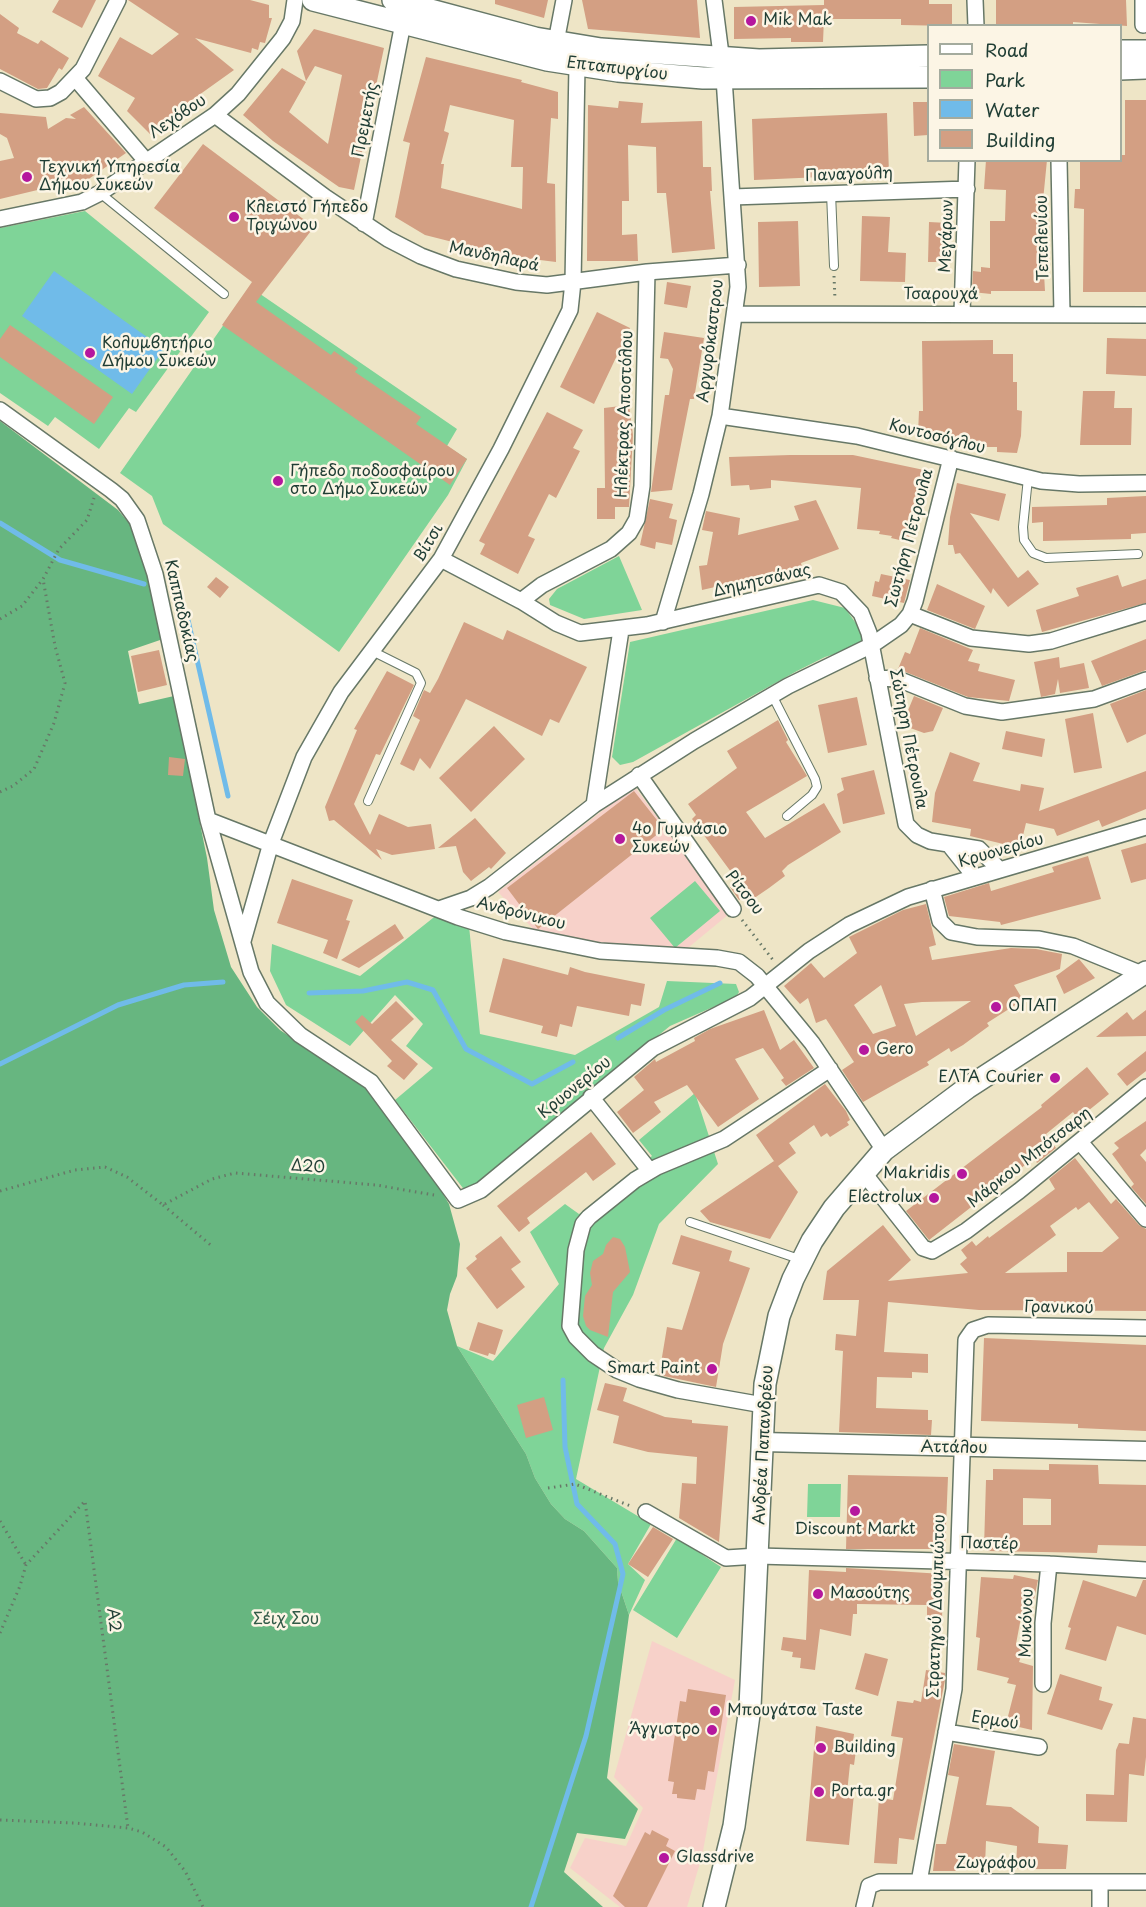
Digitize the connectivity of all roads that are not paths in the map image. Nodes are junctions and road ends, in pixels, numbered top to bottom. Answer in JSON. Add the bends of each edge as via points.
{"nodes":[{"id":1,"x":118,"y":0,"type":"edge"},
{"id":2,"x":295,"y":0,"type":"edge"},
{"id":3,"x":313,"y":0,"type":"edge"},
{"id":4,"x":564,"y":0,"type":"edge"},
{"id":5,"x":714,"y":0,"type":"edge"},
{"id":6,"x":975,"y":0,"type":"edge"},
{"id":7,"x":1143,"y":0,"type":"edge"},
{"id":8,"x":404,"y":7,"type":"edge"},
{"id":9,"x":375,"y":8,"type":"edge"},
{"id":10,"x":976,"y":24,"type":"edge"},
{"id":11,"x":1143,"y":25,"type":"dead end"},
{"id":12,"x":556,"y":42,"type":"junction"},
{"id":13,"x":1122,"y":51,"type":"edge"},
{"id":14,"x":1146,"y":51,"type":"edge"},
{"id":15,"x":927,"y":56,"type":"edge"},
{"id":16,"x":577,"y":66,"type":"junction"},
{"id":17,"x":723,"y":68,"type":"junction"},
{"id":18,"x":1146,"y":68,"type":"edge"},
{"id":19,"x":1122,"y":69,"type":"edge"},
{"id":20,"x":927,"y":77,"type":"edge"},
{"id":21,"x":76,"y":79,"type":"junction"},
{"id":22,"x":0,"y":81,"type":"edge"},
{"id":23,"x":215,"y":115,"type":"junction"},
{"id":24,"x":146,"y":161,"type":"junction"},
{"id":25,"x":967,"y":162,"type":"edge"},
{"id":26,"x":1059,"y":162,"type":"edge"},
{"id":27,"x":967,"y":189,"type":"junction"},
{"id":28,"x":100,"y":193,"type":"junction"},
{"id":29,"x":831,"y":193,"type":"junction"},
{"id":30,"x":732,"y":197,"type":"junction"},
{"id":31,"x":0,"y":219,"type":"edge"},
{"id":32,"x":364,"y":224,"type":"junction"},
{"id":33,"x":738,"y":264,"type":"junction"},
{"id":34,"x":834,"y":266,"type":"road end"},
{"id":35,"x":648,"y":272,"type":"junction"},
{"id":36,"x":573,"y":282,"type":"junction"},
{"id":37,"x":224,"y":294,"type":"dead end"},
{"id":38,"x":962,"y":313,"type":"junction"},
{"id":39,"x":735,"y":314,"type":"junction"},
{"id":40,"x":1062,"y":314,"type":"junction"},
{"id":41,"x":1146,"y":315,"type":"edge"},
{"id":42,"x":0,"y":410,"type":"edge"},
{"id":43,"x":720,"y":416,"type":"junction"},
{"id":44,"x":951,"y":458,"type":"junction"},
{"id":45,"x":1028,"y":478,"type":"junction"},
{"id":46,"x":1146,"y":483,"type":"edge"},
{"id":47,"x":1138,"y":554,"type":"dead end"},
{"id":48,"x":441,"y":560,"type":"junction"},
{"id":49,"x":521,"y":601,"type":"junction"},
{"id":50,"x":1146,"y":612,"type":"edge"},
{"id":51,"x":910,"y":614,"type":"junction"},
{"id":52,"x":663,"y":622,"type":"junction"},
{"id":53,"x":621,"y":630,"type":"junction"},
{"id":54,"x":872,"y":645,"type":"junction"},
{"id":55,"x":372,"y":651,"type":"junction"},
{"id":56,"x":877,"y":678,"type":"junction"},
{"id":57,"x":1146,"y":680,"type":"edge"},
{"id":58,"x":772,"y":695,"type":"junction"},
{"id":59,"x":639,"y":775,"type":"junction"},
{"id":60,"x":368,"y":801,"type":"dead end"},
{"id":61,"x":594,"y":805,"type":"junction"},
{"id":62,"x":787,"y":816,"type":"dead end"},
{"id":63,"x":208,"y":820,"type":"junction"},
{"id":64,"x":1146,"y":827,"type":"edge"},
{"id":65,"x":271,"y":843,"type":"junction"},
{"id":66,"x":951,"y":847,"type":"junction"},
{"id":67,"x":1000,"y":870,"type":"junction"},
{"id":68,"x":975,"y":877,"type":"junction"},
{"id":69,"x":932,"y":889,"type":"junction"},
{"id":70,"x":439,"y":909,"type":"junction"},
{"id":71,"x":733,"y":909,"type":"road end"},
{"id":72,"x":242,"y":943,"type":"junction"},
{"id":73,"x":1144,"y":973,"type":"edge"},
{"id":74,"x":765,"y":986,"type":"junction"},
{"id":75,"x":830,"y":1069,"type":"junction"},
{"id":76,"x":1146,"y":1087,"type":"edge"},
{"id":77,"x":591,"y":1097,"type":"junction"},
{"id":78,"x":1080,"y":1142,"type":"junction"},
{"id":79,"x":884,"y":1150,"type":"junction"},
{"id":80,"x":650,"y":1171,"type":"junction"},
{"id":81,"x":863,"y":1172,"type":"junction"},
{"id":82,"x":1146,"y":1219,"type":"edge"},
{"id":83,"x":690,"y":1222,"type":"dead end"},
{"id":84,"x":802,"y":1260,"type":"junction"},
{"id":85,"x":1146,"y":1328,"type":"edge"},
{"id":86,"x":973,"y":1330,"type":"joint"},
{"id":87,"x":763,"y":1405,"type":"junction"},
{"id":88,"x":762,"y":1442,"type":"junction"},
{"id":89,"x":961,"y":1448,"type":"junction"},
{"id":90,"x":1146,"y":1451,"type":"edge"},
{"id":91,"x":646,"y":1512,"type":"road end"},
{"id":92,"x":758,"y":1556,"type":"junction"},
{"id":93,"x":958,"y":1561,"type":"junction"},
{"id":94,"x":1049,"y":1564,"type":"junction"},
{"id":95,"x":1146,"y":1570,"type":"edge"},
{"id":96,"x":1044,"y":1684,"type":"dead end"},
{"id":97,"x":946,"y":1732,"type":"junction"},
{"id":98,"x":1039,"y":1747,"type":"dead end"},
{"id":99,"x":1100,"y":1881,"type":"junction"},
{"id":100,"x":919,"y":1882,"type":"junction"},
{"id":101,"x":1146,"y":1882,"type":"edge"},
{"id":102,"x":714,"y":1907,"type":"edge"},
{"id":103,"x":864,"y":1907,"type":"edge"},
{"id":104,"x":1100,"y":1907,"type":"edge"}],
"edges":[{"from":1,"to":21,"type":"street"},
{"from":2,"to":23,"type":"street","name":"Λεχόβου","via":[[292,21],[283,38],[238,94]]},
{"from":3,"to":9,"type":"main road","name":"Επταπυργίου"},
{"from":4,"to":12,"type":"street"},
{"from":5,"to":17,"type":"street","name":"Αργυρόκαστρου"},
{"from":6,"to":10,"type":"street"},
{"from":7,"to":11,"type":"street"},
{"from":8,"to":9,"type":"main road","name":"Επταπυργίου"},
{"from":8,"to":12,"type":"main road","name":"Επταπυργίου"},
{"from":8,"to":16,"type":"main road","name":"Επταπυργίου"},
{"from":8,"to":32,"type":"street","name":"Πρεμετής"},
{"from":12,"to":17,"type":"main road","name":"Επταπυργίου"},
{"from":13,"to":14,"type":"main road"},
{"from":15,"to":17,"type":"main road","name":"Επταπυργίου","via":[[786,60]]},
{"from":16,"to":17,"type":"main road","name":"Επταπυργίου","via":[[648,74]]},
{"from":16,"to":36,"type":"street","name":"Βίτσι"},
{"from":17,"to":20,"type":"main road","name":"Επταπυργίου"},
{"from":17,"to":30,"type":"street","name":"Αργυρόκαστρου"},
{"from":18,"to":19,"type":"main road"},
{"from":21,"to":22,"type":"street","via":[[61,92],[44,99],[28,96]]},
{"from":21,"to":24,"type":"street"},
{"from":23,"to":24,"type":"street","name":"Λεχόβου"},
{"from":23,"to":32,"type":"street","name":"Μανδηλαρά"},
{"from":24,"to":28,"type":"street","name":"Λεχόβου"},
{"from":25,"to":27,"type":"street","name":"Μεγάρων"},
{"from":26,"to":40,"type":"street","name":"Τεπελενίου"},
{"from":27,"to":29,"type":"street","name":"Παναγούλη"},
{"from":27,"to":38,"type":"street","name":"Μεγάρων"},
{"from":28,"to":31,"type":"street","name":"Λεχόβου","via":[[82,202]]},
{"from":28,"to":37,"type":"lane"},
{"from":29,"to":30,"type":"street","name":"Παναγούλη"},
{"from":29,"to":34,"type":"lane"},
{"from":30,"to":33,"type":"street","name":"Αργυρόκαστρου"},
{"from":32,"to":36,"type":"street","name":"Μανδηλαρά","via":[[405,249],[456,269],[530,285]]},
{"from":33,"to":35,"type":"street","name":"Μανδηλαρά"},
{"from":33,"to":39,"type":"street","name":"Αργυρόκαστρου"},
{"from":35,"to":36,"type":"street","name":"Μανδηλαρά"},
{"from":35,"to":49,"type":"street","name":"Ηλέκτρας Αποστόλου","via":[[638,519],[611,549],[542,585]]},
{"from":36,"to":48,"type":"street","name":"Βίτσι","via":[[564,323]]},
{"from":38,"to":39,"type":"street","name":"Τσαρουχά"},
{"from":38,"to":40,"type":"street","name":"Τσαρουχά"},
{"from":39,"to":43,"type":"street","name":"Αργυρόκαστρου"},
{"from":40,"to":41,"type":"street","name":"Τσαρουχά"},
{"from":42,"to":63,"type":"street","name":"Καππαδοκίας","via":[[100,482],[130,509],[147,546]]},
{"from":43,"to":44,"type":"street","name":"Κοντοσόγλου","via":[[842,433]]},
{"from":43,"to":52,"type":"street","name":"Αργυρόκαστρου"},
{"from":44,"to":45,"type":"street","name":"Κοντοσόγλου"},
{"from":44,"to":51,"type":"street","name":"Σωτήρη Πέτρουλα"},
{"from":45,"to":46,"type":"street","name":"Κοντοσόγλου","via":[[1079,484]]},
{"from":45,"to":47,"type":"lane","via":[[1023,527],[1024,540],[1033,553],[1046,558]]},
{"from":48,"to":49,"type":"street","name":"Δημητσάνας"},
{"from":48,"to":55,"type":"street","name":"Βίτσι"},
{"from":49,"to":53,"type":"street","name":"Δημητσάνας","via":[[574,632]]},
{"from":50,"to":51,"type":"street","via":[[1029,644],[971,638]]},
{"from":51,"to":54,"type":"street","name":"Σωτήρη Πέτρουλα"},
{"from":52,"to":53,"type":"street","name":"Δημητσάνας"},
{"from":52,"to":54,"type":"street","name":"Δημητσάνας","via":[[825,585],[844,594],[858,609]]},
{"from":53,"to":61,"type":"street"},
{"from":54,"to":56,"type":"street","name":"Σώτηρη Πέτρουλα"},
{"from":54,"to":58,"type":"street","name":"Σωτήρη Πέτρουλα"},
{"from":55,"to":60,"type":"lane","via":[[416,673],[421,683]]},
{"from":55,"to":65,"type":"street","name":"Βίτσι","via":[[341,692],[308,750]]},
{"from":56,"to":57,"type":"street","via":[[898,679],[964,706],[1002,712],[1094,699]]},
{"from":56,"to":66,"type":"street","name":"Σώτηρη Πέτρουλα","via":[[906,824],[923,839]]},
{"from":58,"to":59,"type":"street","name":"Σωτήρη Πέτρουλα"},
{"from":58,"to":62,"type":"lane","via":[[817,787]]},
{"from":59,"to":61,"type":"street","name":"Σωτήρη Πέτρουλα"},
{"from":59,"to":71,"type":"street","name":"Ρίτσου"},
{"from":61,"to":70,"type":"street","name":"Σωτήρη Πέτρουλα","via":[[489,887]]},
{"from":63,"to":65,"type":"street"},
{"from":63,"to":72,"type":"street"},
{"from":64,"to":67,"type":"street","name":"Κρυονερίου"},
{"from":65,"to":70,"type":"street","name":"Ανδρόνικου"},
{"from":65,"to":72,"type":"street","name":"Βίτσι"},
{"from":66,"to":67,"type":"street","name":"Σώτηρη Πέτρουλα","via":[[979,849]]},
{"from":66,"to":68,"type":"street"},
{"from":67,"to":68,"type":"street","name":"Κρυονερίου"},
{"from":68,"to":69,"type":"street","name":"Κρυονερίου"},
{"from":69,"to":73,"type":"street","via":[[940,921],[951,932],[1039,939],[1073,946]]},
{"from":69,"to":74,"type":"street","name":"Κρυονερίου","via":[[849,925]]},
{"from":70,"to":74,"type":"street","name":"Ανδρόνικου","via":[[507,932],[582,948],[731,960],[751,970]]},
{"from":72,"to":77,"type":"street","name":"Κρυονερίου","via":[[256,984],[275,1012],[315,1046],[370,1082],[458,1200],[481,1190]]},
{"from":73,"to":79,"type":"main road","name":"Ανδρέα Παπανδρέου","via":[[967,1089]]},
{"from":74,"to":75,"type":"street"},
{"from":74,"to":77,"type":"street","name":"Κρυονερίου","via":[[750,998],[653,1048]]},
{"from":75,"to":79,"type":"street"},
{"from":75,"to":80,"type":"street","via":[[724,1139]]},
{"from":76,"to":78,"type":"street","name":"Μάρκου Μπότσαρη"},
{"from":77,"to":80,"type":"street"},
{"from":78,"to":81,"type":"street","name":"Μάρκου Μπότσαρη","via":[[983,1218],[932,1251],[923,1248]]},
{"from":78,"to":82,"type":"street"},
{"from":79,"to":81,"type":"main road","name":"Ανδρέα Παπανδρέου"},
{"from":80,"to":87,"type":"street","via":[[583,1224],[576,1250],[572,1332],[592,1353],[629,1376],[678,1390]]},
{"from":81,"to":84,"type":"main road","name":"Ανδρέα Παπανδρέου","via":[[834,1208]]},
{"from":83,"to":84,"type":"lane"},
{"from":84,"to":87,"type":"main road","name":"Ανδρέα Παπανδρέου","via":[[777,1324]]},
{"from":85,"to":86,"type":"street","name":"Γρανικού","via":[[988,1325]]},
{"from":86,"to":89,"type":"street","name":"Στρατηγού Δουμπιώτου","via":[[964,1348]]},
{"from":87,"to":88,"type":"main road","name":"Ανδρέα Παπανδρέου"},
{"from":88,"to":89,"type":"street","name":"Αττάλου"},
{"from":88,"to":92,"type":"main road","name":"Ανδρέα Παπανδρέου"},
{"from":89,"to":90,"type":"street","name":"Αττάλου"},
{"from":89,"to":93,"type":"street","name":"Στρατηγού Δουμπιώτου"},
{"from":91,"to":92,"type":"street","name":"Παστέρ","via":[[726,1558]]},
{"from":92,"to":93,"type":"street","name":"Παστέρ"},
{"from":92,"to":102,"type":"main road","name":"Ανδρέα Παπανδρέου","via":[[745,1757],[728,1855]]},
{"from":93,"to":94,"type":"street","name":"Παστέρ"},
{"from":93,"to":97,"type":"street","name":"Στρατηγού Δουμπιώτου","via":[[956,1675]]},
{"from":94,"to":95,"type":"street","name":"Παστέρ"},
{"from":94,"to":96,"type":"street","name":"Μυκόνου","via":[[1042,1623]]},
{"from":97,"to":98,"type":"street","name":"Ερμού"},
{"from":97,"to":100,"type":"street","name":"Στρατηγού Δουμπιώτου"},
{"from":99,"to":100,"type":"street","name":"Ζωγράφου"},
{"from":99,"to":101,"type":"street","name":"Ζωγράφου"},
{"from":99,"to":104,"type":"street"},
{"from":100,"to":103,"type":"street","name":"Ζωγράφου","via":[[872,1883]]}]}
